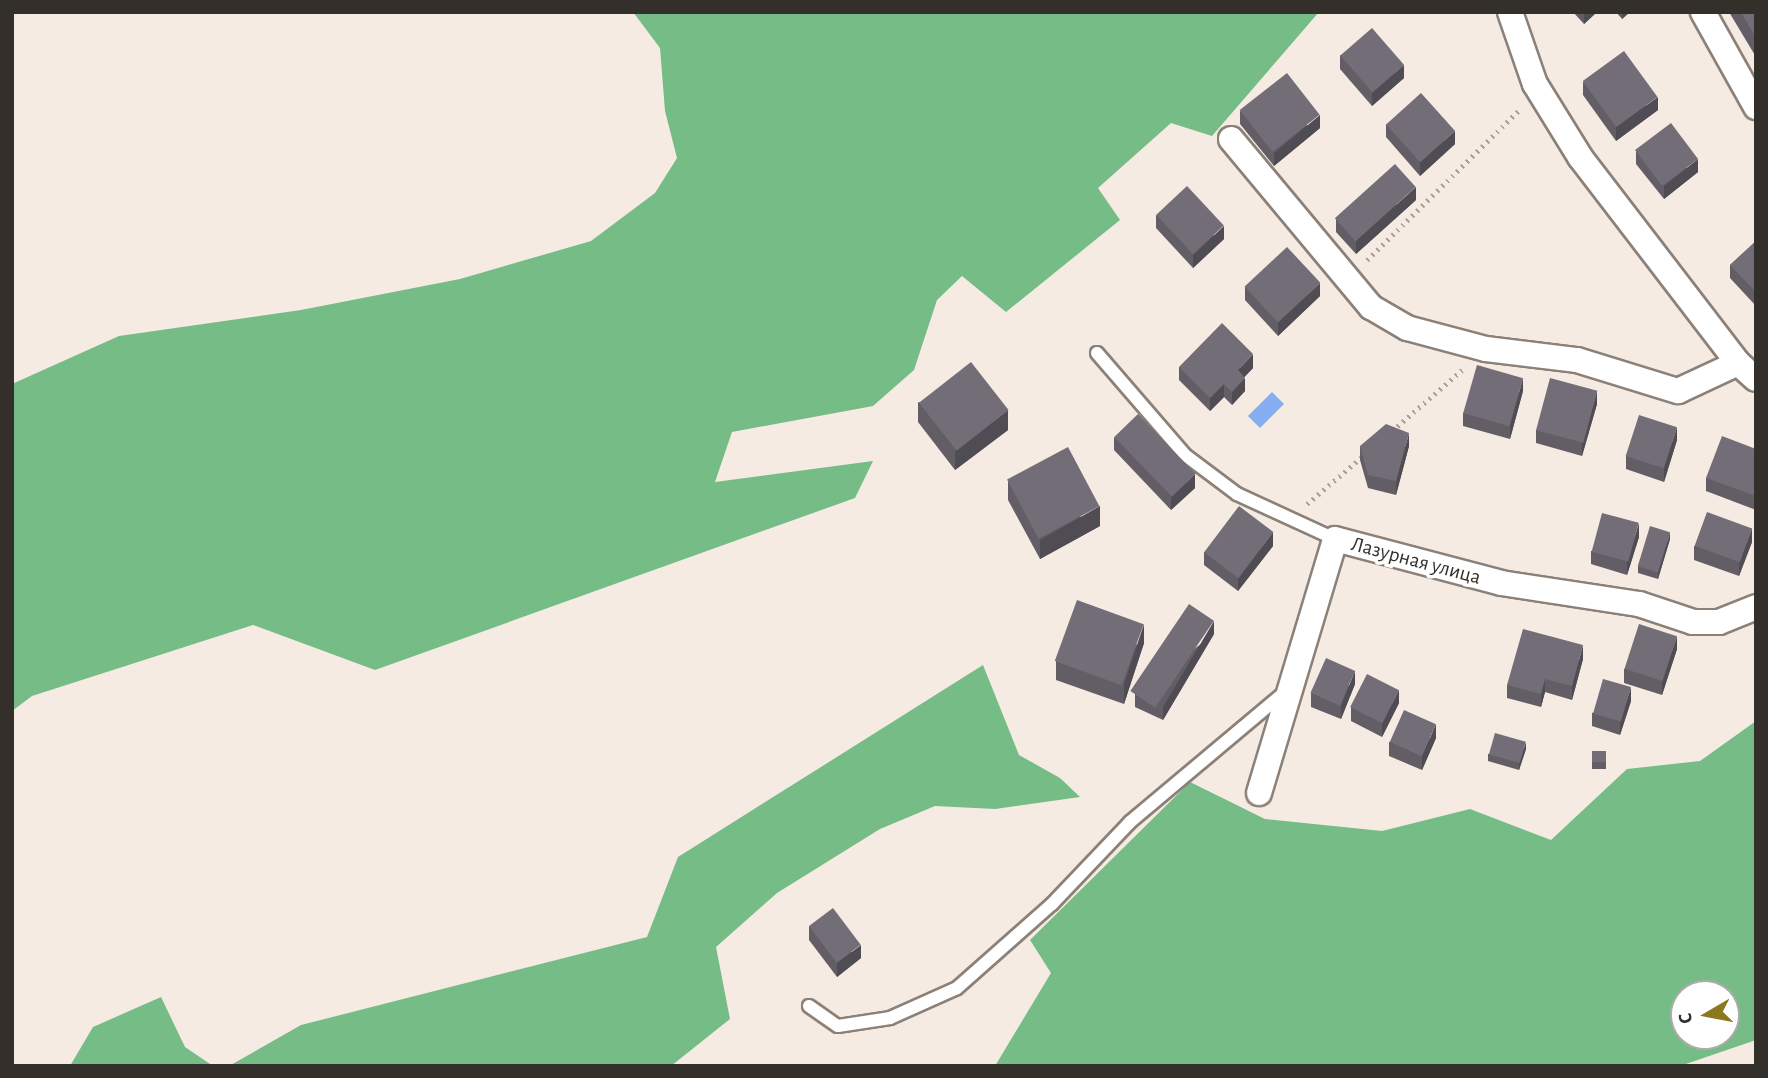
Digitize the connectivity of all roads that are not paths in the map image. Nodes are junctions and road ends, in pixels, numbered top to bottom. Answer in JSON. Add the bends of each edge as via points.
{"nodes":[{"id":1,"x":1510,"y":12,"type":"edge"},
{"id":2,"x":1703,"y":12,"type":"edge"},
{"id":3,"x":1756,"y":107,"type":"edge"},
{"id":4,"x":1231,"y":139,"type":"dead end"},
{"id":5,"x":1097,"y":353,"type":"dead end"},
{"id":6,"x":1747,"y":371,"type":"edge"},
{"id":7,"x":1335,"y":539,"type":"junction"},
{"id":8,"x":1756,"y":607,"type":"edge"},
{"id":9,"x":1292,"y":685,"type":"junction"},
{"id":10,"x":1259,"y":793,"type":"dead end"},
{"id":11,"x":809,"y":1006,"type":"dead end"}],
"edges":[{"from":1,"to":6,"type":"street","via":[[1539,90],[1580,157]]},
{"from":2,"to":3,"type":"street"},
{"from":4,"to":6,"type":"street","via":[[1370,307],[1407,328],[1486,349],[1577,360],[1649,386],[1678,391]]},
{"from":5,"to":7,"type":"lane","via":[[1185,454],[1237,494]]},
{"from":7,"to":8,"type":"street","name":"Лазурная улица","via":[[1501,583],[1639,604],[1693,622],[1719,622]]},
{"from":7,"to":9,"type":"street","name":"Лазурная улица"},
{"from":9,"to":10,"type":"street","name":"Лазурная улица"},
{"from":9,"to":11,"type":"lane","via":[[1130,822],[1052,904],[957,988],[890,1018],[838,1026]]}]}
